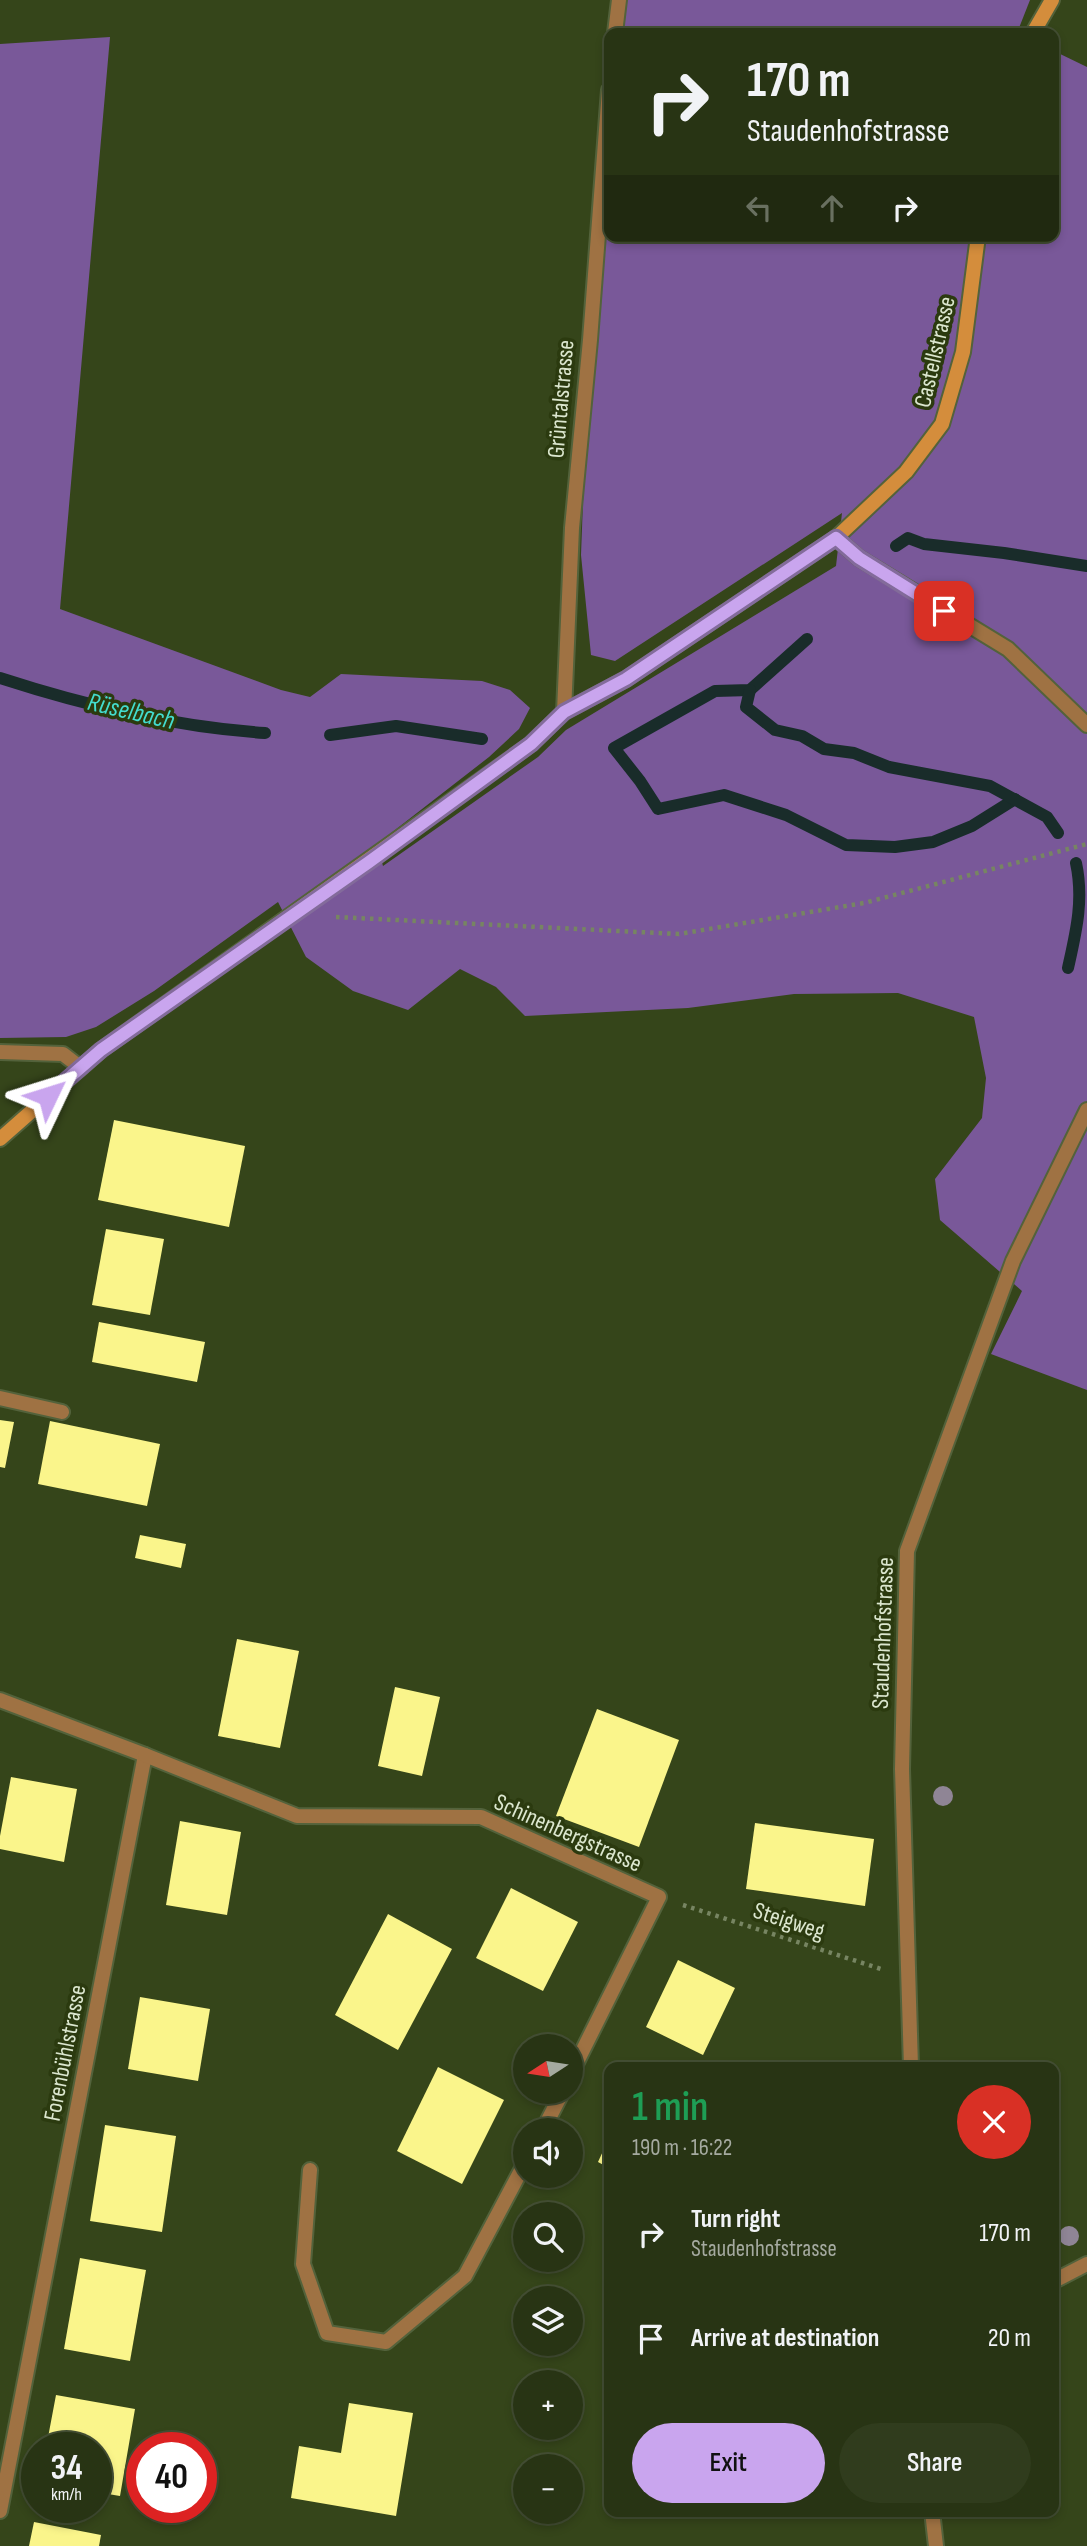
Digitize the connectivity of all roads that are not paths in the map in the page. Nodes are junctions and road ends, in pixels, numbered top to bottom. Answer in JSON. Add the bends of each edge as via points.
{"nodes":[{"id":1,"x":619,"y":0,"type":"edge"},
{"id":2,"x":1052,"y":0,"type":"edge"},
{"id":3,"x":616,"y":28,"type":"edge"},
{"id":4,"x":1035,"y":28,"type":"edge"},
{"id":5,"x":604,"y":156,"type":"edge"},
{"id":6,"x":977,"y":242,"type":"edge"},
{"id":7,"x":836,"y":538,"type":"junction"},
{"id":8,"x":564,"y":712,"type":"junction"},
{"id":9,"x":1087,"y":725,"type":"edge"},
{"id":10,"x":0,"y":1052,"type":"edge"},
{"id":11,"x":81,"y":1068,"type":"junction"},
{"id":12,"x":1087,"y":1110,"type":"edge"},
{"id":13,"x":0,"y":1139,"type":"edge"},
{"id":14,"x":0,"y":1398,"type":"edge"},
{"id":15,"x":61,"y":1412,"type":"dead end"},
{"id":16,"x":0,"y":1700,"type":"edge"},
{"id":17,"x":145,"y":1755,"type":"junction"},
{"id":18,"x":583,"y":2050,"type":"edge"},
{"id":19,"x":911,"y":2062,"type":"edge"},
{"id":20,"x":310,"y":2170,"type":"dead end"},
{"id":21,"x":513,"y":2186,"type":"edge"},
{"id":22,"x":1087,"y":2264,"type":"edge"},
{"id":23,"x":1059,"y":2278,"type":"edge"},
{"id":24,"x":0,"y":2511,"type":"edge"},
{"id":25,"x":933,"y":2517,"type":"edge"},
{"id":26,"x":936,"y":2546,"type":"edge"}],
"edges":[{"from":1,"to":3,"type":"street"},
{"from":2,"to":4,"type":"street"},
{"from":5,"to":8,"type":"street","name":"Grüntalstrasse","via":[[572,528]]},
{"from":6,"to":7,"type":"street","name":"Castellstrasse","via":[[963,352],[942,424],[906,472]]},
{"from":7,"to":8,"type":"street","name":"Castellstrasse","via":[[626,679]]},
{"from":7,"to":9,"type":"street","via":[[869,565],[1008,649]]},
{"from":8,"to":11,"type":"street","name":"Castellstrasse","via":[[531,744]]},
{"from":10,"to":11,"type":"street","via":[[63,1054]]},
{"from":11,"to":13,"type":"street","name":"Castellstrasse"},
{"from":12,"to":19,"type":"street","name":"Staudenhofstrasse","via":[[1013,1261],[907,1551],[902,1769]]},
{"from":14,"to":15,"type":"street"},
{"from":16,"to":17,"type":"street"},
{"from":17,"to":18,"type":"street","name":"Schinenbergstrasse","via":[[297,1816],[481,1817],[659,1897]]},
{"from":17,"to":24,"type":"street","name":"Forenbühlstrasse"},
{"from":20,"to":21,"type":"street","via":[[303,2264],[327,2333],[386,2342],[465,2276]]},
{"from":22,"to":23,"type":"street"},
{"from":25,"to":26,"type":"street"}]}
